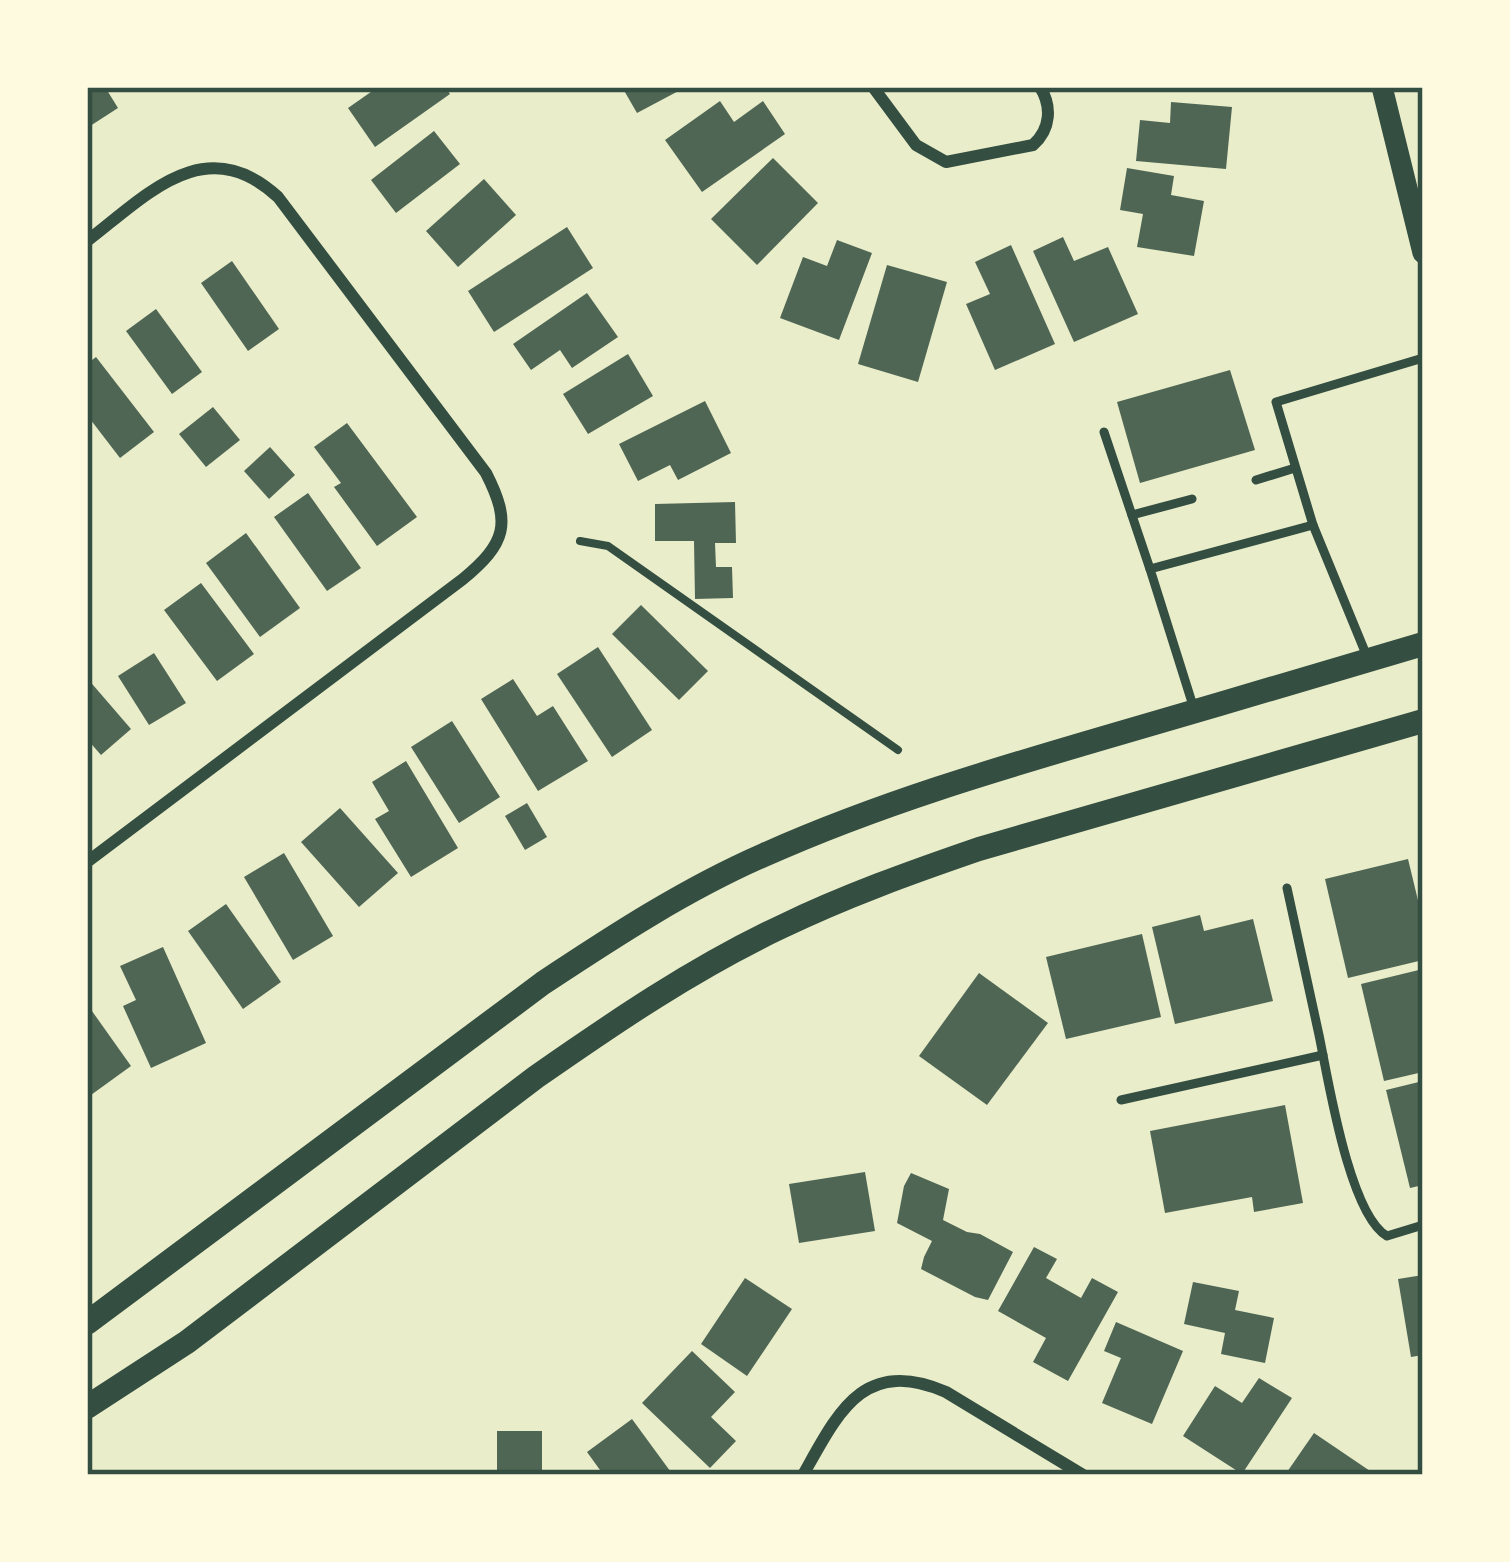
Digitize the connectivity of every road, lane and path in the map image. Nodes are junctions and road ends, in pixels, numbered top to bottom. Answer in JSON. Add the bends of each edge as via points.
{"nodes":[{"id":1,"x":873,"y":87,"type":"edge"},
{"id":2,"x":1040,"y":87,"type":"edge"},
{"id":3,"x":1382,"y":87,"type":"edge"},
{"id":4,"x":87,"y":241,"type":"edge"},
{"id":5,"x":1423,"y":253,"type":"edge"},
{"id":6,"x":1423,"y":358,"type":"edge"},
{"id":7,"x":1104,"y":432,"type":"dead end"},
{"id":8,"x":1295,"y":468,"type":"junction"},
{"id":9,"x":1256,"y":480,"type":"dead end"},
{"id":10,"x":1192,"y":499,"type":"dead end"},
{"id":11,"x":1132,"y":515,"type":"junction"},
{"id":12,"x":1313,"y":525,"type":"junction"},
{"id":13,"x":580,"y":541,"type":"dead end"},
{"id":14,"x":1150,"y":569,"type":"junction"},
{"id":15,"x":1423,"y":644,"type":"edge"},
{"id":16,"x":1369,"y":660,"type":"junction"},
{"id":17,"x":1195,"y":712,"type":"junction"},
{"id":18,"x":1423,"y":722,"type":"edge"},
{"id":19,"x":898,"y":751,"type":"dead end"},
{"id":20,"x":87,"y":862,"type":"edge"},
{"id":21,"x":1287,"y":888,"type":"dead end"},
{"id":22,"x":1323,"y":1055,"type":"junction"},
{"id":23,"x":1121,"y":1100,"type":"dead end"},
{"id":24,"x":1423,"y":1225,"type":"edge"},
{"id":25,"x":87,"y":1324,"type":"edge"},
{"id":26,"x":87,"y":1407,"type":"edge"},
{"id":27,"x":803,"y":1475,"type":"edge"},
{"id":28,"x":1083,"y":1475,"type":"edge"}],
"edges":[{"from":1,"to":2,"type":"street","via":[[916,146],[946,162],[1033,145],[1049,111]]},
{"from":3,"to":5,"type":"street"},
{"from":4,"to":20,"type":"street","via":[[187,173],[219,167],[252,177],[278,197],[486,473],[503,524],[487,560],[464,580]]},
{"from":6,"to":8,"type":"lane","via":[[1276,402]]},
{"from":7,"to":11,"type":"lane"},
{"from":8,"to":9,"type":"lane"},
{"from":8,"to":12,"type":"lane"},
{"from":10,"to":11,"type":"lane"},
{"from":11,"to":14,"type":"lane"},
{"from":12,"to":14,"type":"lane"},
{"from":12,"to":16,"type":"lane"},
{"from":13,"to":19,"type":"path","via":[[608,546]]},
{"from":14,"to":17,"type":"lane"},
{"from":15,"to":16,"type":"main road"},
{"from":16,"to":17,"type":"main road"},
{"from":17,"to":25,"type":"main road","via":[[954,782],[760,856],[689,892],[544,983]]},
{"from":18,"to":26,"type":"main road","via":[[979,849],[761,936],[573,1051],[188,1342]]},
{"from":21,"to":22,"type":"lane"},
{"from":22,"to":23,"type":"lane"},
{"from":22,"to":24,"type":"lane","via":[[1338,1133],[1379,1231],[1388,1236]]},
{"from":27,"to":28,"type":"street","via":[[852,1400],[889,1380],[946,1392]]}]}
